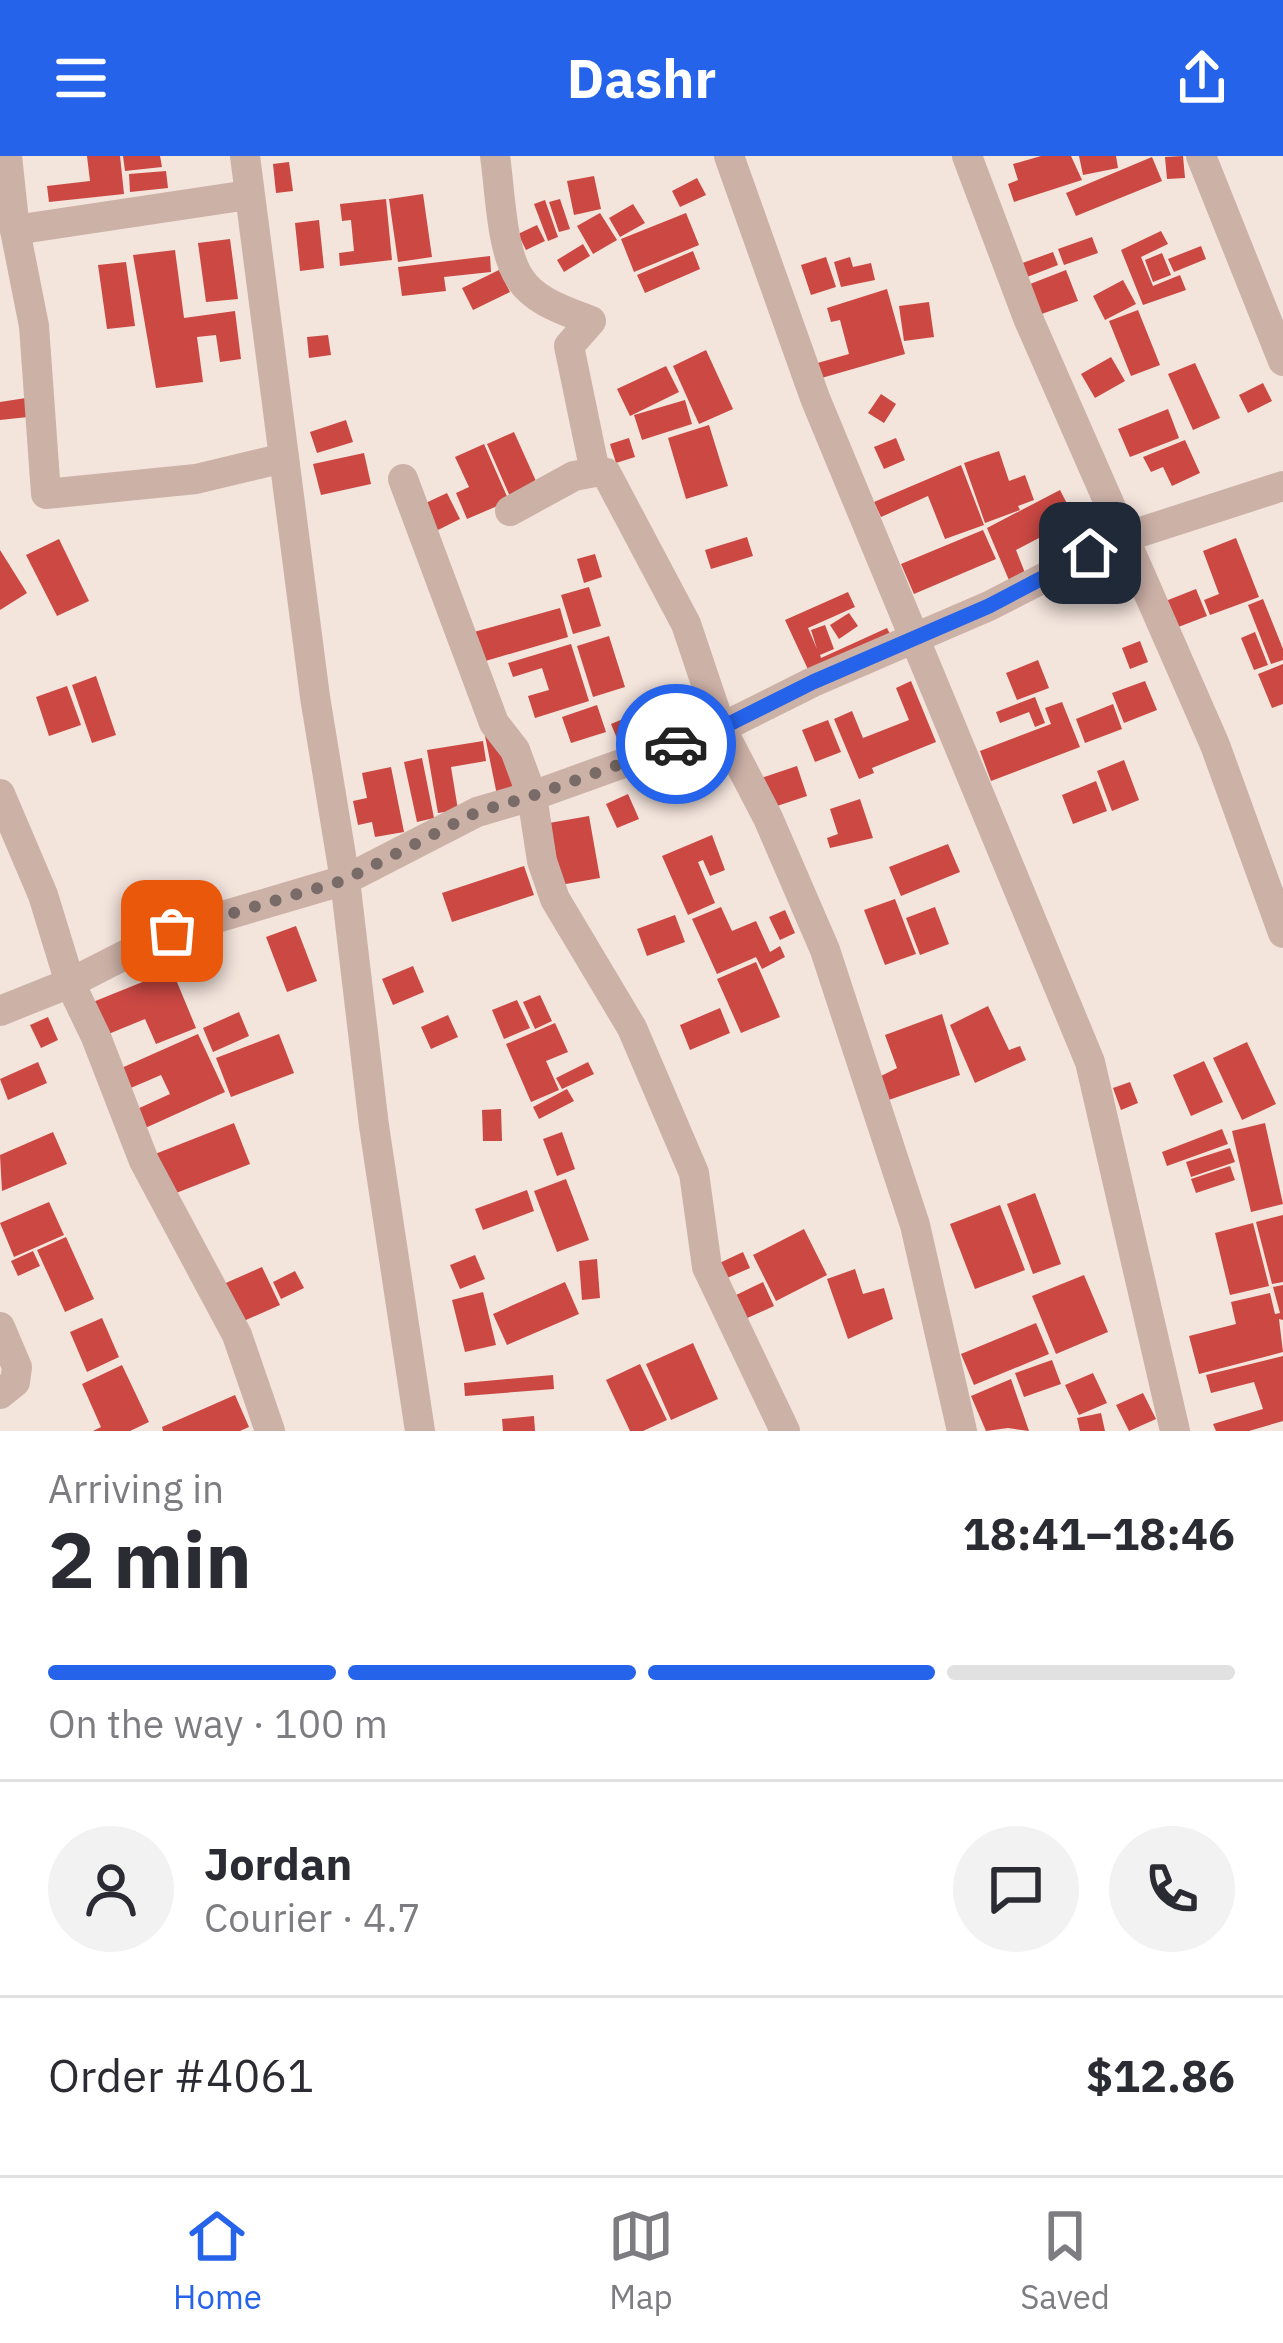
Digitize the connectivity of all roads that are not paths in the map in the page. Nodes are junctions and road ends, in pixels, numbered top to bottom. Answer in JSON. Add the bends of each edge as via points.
{"nodes":[{"id":1,"x":7,"y":156,"type":"edge"},
{"id":2,"x":245,"y":156,"type":"edge"},
{"id":3,"x":495,"y":156,"type":"edge"},
{"id":4,"x":729,"y":156,"type":"edge"},
{"id":5,"x":967,"y":156,"type":"edge"},
{"id":6,"x":1202,"y":156,"type":"edge"},
{"id":7,"x":248,"y":195,"type":"junction"},
{"id":8,"x":15,"y":230,"type":"junction"},
{"id":9,"x":1283,"y":361,"type":"edge"},
{"id":10,"x":284,"y":458,"type":"junction"},
{"id":11,"x":595,"y":472,"type":"junction"},
{"id":12,"x":403,"y":479,"type":"dead end"},
{"id":13,"x":1283,"y":486,"type":"edge"},
{"id":14,"x":510,"y":511,"type":"dead end"},
{"id":15,"x":1122,"y":538,"type":"junction"},
{"id":16,"x":915,"y":639,"type":"junction"},
{"id":17,"x":721,"y":728,"type":"junction"},
{"id":18,"x":0,"y":794,"type":"edge"},
{"id":19,"x":532,"y":796,"type":"junction"},
{"id":20,"x":345,"y":880,"type":"junction"},
{"id":21,"x":1283,"y":933,"type":"edge"},
{"id":22,"x":70,"y":982,"type":"junction"},
{"id":23,"x":0,"y":1011,"type":"edge"},
{"id":24,"x":0,"y":1327,"type":"edge"},
{"id":25,"x":0,"y":1394,"type":"edge"},
{"id":26,"x":270,"y":1431,"type":"edge"},
{"id":27,"x":420,"y":1431,"type":"edge"},
{"id":28,"x":785,"y":1431,"type":"edge"},
{"id":29,"x":962,"y":1431,"type":"edge"},
{"id":30,"x":1175,"y":1431,"type":"edge"}],
"edges":[{"from":1,"to":8,"type":"street"},
{"from":2,"to":7,"type":"street"},
{"from":3,"to":11,"type":"street","via":[[518,277],[543,301],[591,321],[569,346]]},
{"from":4,"to":16,"type":"street","via":[[815,398]]},
{"from":5,"to":15,"type":"street"},
{"from":6,"to":9,"type":"street"},
{"from":7,"to":8,"type":"street"},
{"from":7,"to":10,"type":"street"},
{"from":8,"to":10,"type":"street","via":[[34,326],[46,494],[196,479]]},
{"from":10,"to":20,"type":"street"},
{"from":11,"to":14,"type":"street"},
{"from":11,"to":17,"type":"street","via":[[606,473],[686,624]]},
{"from":12,"to":19,"type":"street","via":[[494,723],[515,750]]},
{"from":13,"to":15,"type":"street"},
{"from":15,"to":16,"type":"street"},
{"from":15,"to":21,"type":"street","via":[[1215,745]]},
{"from":16,"to":17,"type":"street"},
{"from":16,"to":30,"type":"street","via":[[1090,1062]]},
{"from":17,"to":19,"type":"street"},
{"from":17,"to":29,"type":"street","via":[[825,950],[915,1225]]},
{"from":18,"to":22,"type":"street"},
{"from":19,"to":20,"type":"street","via":[[477,812]]},
{"from":19,"to":28,"type":"street","via":[[555,899],[632,1028],[694,1173],[706,1267]]},
{"from":20,"to":22,"type":"street","via":[[172,931]]},
{"from":20,"to":27,"type":"street"},
{"from":22,"to":23,"type":"street"},
{"from":22,"to":26,"type":"street","via":[[144,1161],[237,1335]]},
{"from":24,"to":25,"type":"street","via":[[17,1367],[15,1382]]}]}
